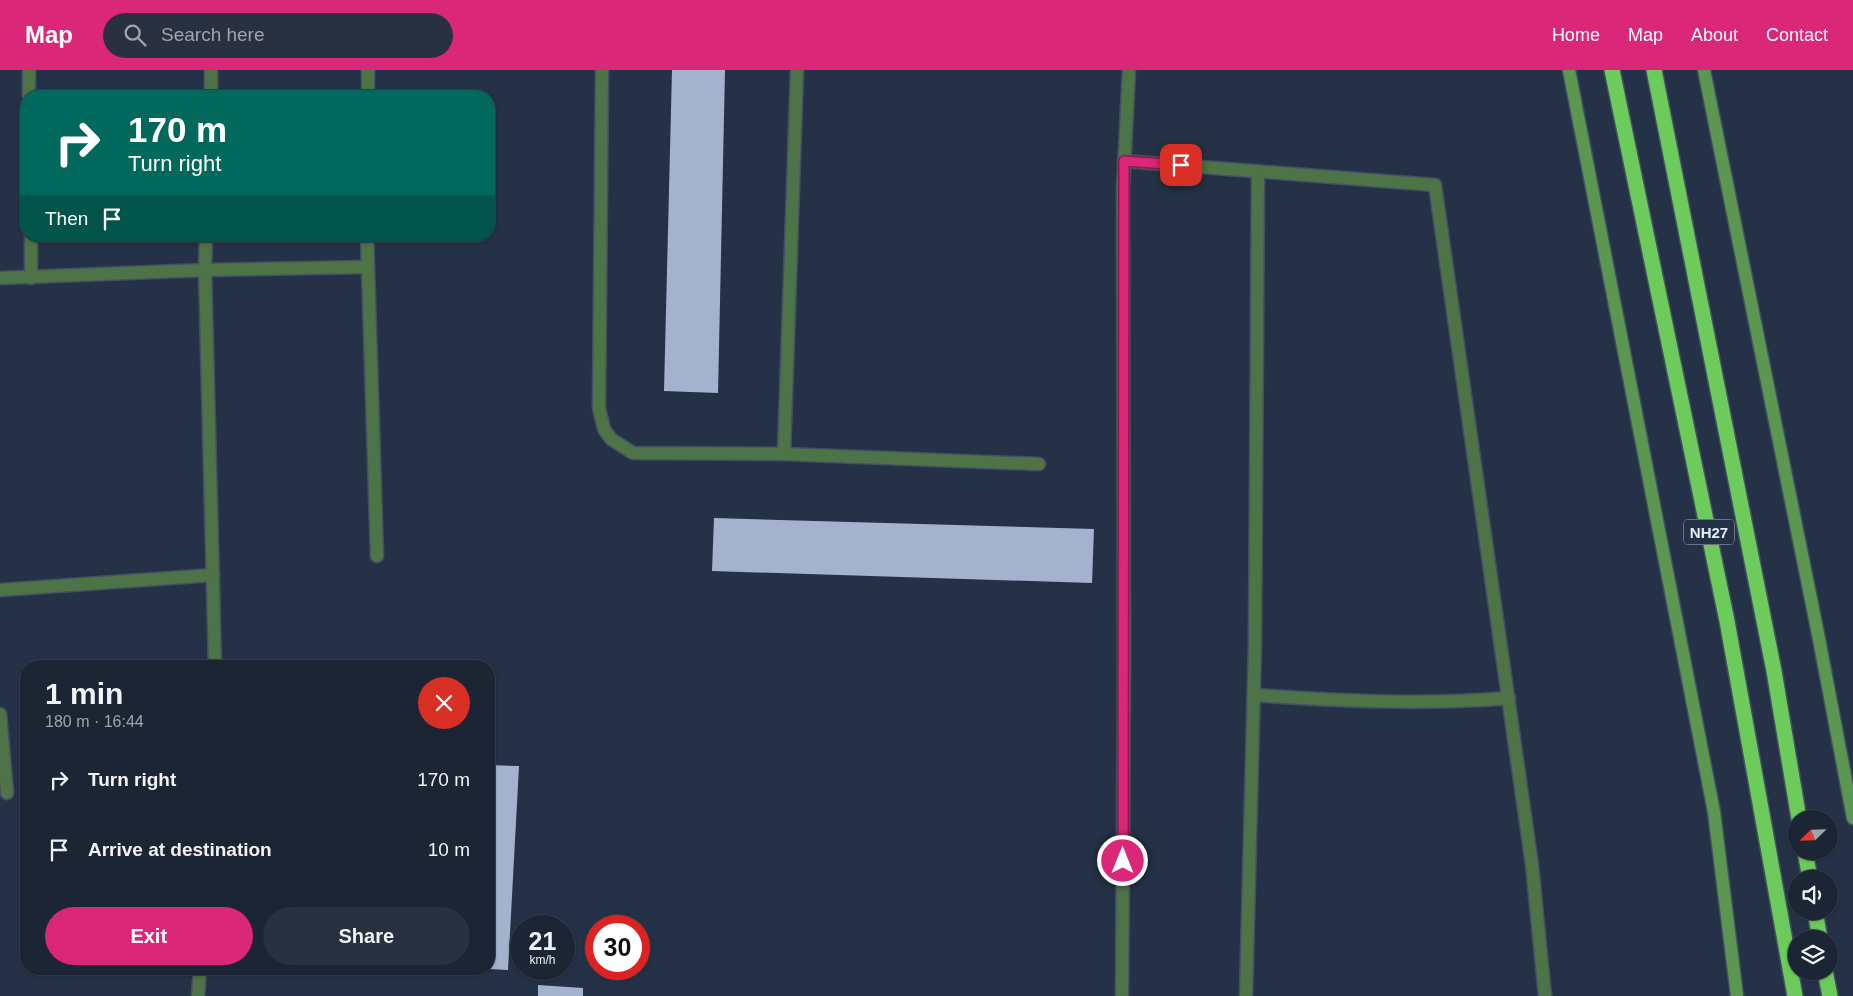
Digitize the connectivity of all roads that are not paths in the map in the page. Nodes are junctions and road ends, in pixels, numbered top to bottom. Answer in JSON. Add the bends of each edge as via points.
{"nodes":[{"id":1,"x":29,"y":70,"type":"edge"},
{"id":2,"x":211,"y":70,"type":"edge"},
{"id":3,"x":368,"y":70,"type":"edge"},
{"id":4,"x":602,"y":70,"type":"edge"},
{"id":5,"x":797,"y":70,"type":"edge"},
{"id":6,"x":1129,"y":70,"type":"edge"},
{"id":7,"x":1569,"y":70,"type":"edge"},
{"id":8,"x":1612,"y":70,"type":"edge"},
{"id":9,"x":1654,"y":70,"type":"edge"},
{"id":10,"x":1704,"y":70,"type":"edge"},
{"id":11,"x":29,"y":90,"type":"edge"},
{"id":12,"x":210,"y":90,"type":"edge"},
{"id":13,"x":368,"y":90,"type":"edge"},
{"id":14,"x":1124,"y":161,"type":"junction"},
{"id":15,"x":1258,"y":171,"type":"junction"},
{"id":16,"x":31,"y":242,"type":"edge"},
{"id":17,"x":206,"y":242,"type":"edge"},
{"id":18,"x":367,"y":242,"type":"edge"},
{"id":19,"x":367,"y":267,"type":"junction"},
{"id":20,"x":205,"y":270,"type":"junction"},
{"id":21,"x":0,"y":278,"type":"edge"},
{"id":22,"x":32,"y":278,"type":"junction"},
{"id":23,"x":784,"y":454,"type":"junction"},
{"id":24,"x":1039,"y":464,"type":"dead end"},
{"id":25,"x":378,"y":556,"type":"dead end"},
{"id":26,"x":213,"y":575,"type":"junction"},
{"id":27,"x":0,"y":590,"type":"edge"},
{"id":28,"x":215,"y":660,"type":"edge"},
{"id":29,"x":1254,"y":695,"type":"junction"},
{"id":30,"x":1509,"y":698,"type":"junction"},
{"id":31,"x":0,"y":714,"type":"edge"},
{"id":32,"x":7,"y":792,"type":"dead end"},
{"id":33,"x":1797,"y":810,"type":"edge"},
{"id":34,"x":1853,"y":818,"type":"edge"},
{"id":35,"x":200,"y":975,"type":"edge"},
{"id":36,"x":1827,"y":980,"type":"edge"},
{"id":37,"x":198,"y":996,"type":"edge"},
{"id":38,"x":1122,"y":996,"type":"edge"},
{"id":39,"x":1246,"y":996,"type":"edge"},
{"id":40,"x":1545,"y":996,"type":"edge"},
{"id":41,"x":1737,"y":996,"type":"edge"},
{"id":42,"x":1795,"y":996,"type":"edge"},
{"id":43,"x":1830,"y":996,"type":"edge"}],
"edges":[{"from":1,"to":11,"type":"street"},
{"from":2,"to":12,"type":"street"},
{"from":3,"to":13,"type":"street"},
{"from":4,"to":23,"type":"street","via":[[599,408],[604,430],[611,439],[633,453]]},
{"from":5,"to":23,"type":"street"},
{"from":6,"to":14,"type":"street"},
{"from":7,"to":41,"type":"street","via":[[1712,802]]},
{"from":8,"to":42,"type":"highway","number":"NH27","via":[[1727,620]]},
{"from":9,"to":33,"type":"highway","number":"NH27","via":[[1772,662]]},
{"from":10,"to":34,"type":"street","via":[[1820,639]]},
{"from":14,"to":15,"type":"street"},
{"from":14,"to":38,"type":"street"},
{"from":15,"to":29,"type":"street"},
{"from":15,"to":30,"type":"street","via":[[1435,185]]},
{"from":16,"to":22,"type":"street"},
{"from":17,"to":20,"type":"street"},
{"from":18,"to":19,"type":"street"},
{"from":19,"to":20,"type":"street"},
{"from":19,"to":25,"type":"street"},
{"from":20,"to":22,"type":"street"},
{"from":20,"to":26,"type":"street"},
{"from":21,"to":22,"type":"street"},
{"from":23,"to":24,"type":"street"},
{"from":26,"to":27,"type":"street"},
{"from":26,"to":28,"type":"street"},
{"from":29,"to":30,"type":"street","via":[[1328,701]]},
{"from":29,"to":39,"type":"street"},
{"from":30,"to":40,"type":"street","via":[[1532,865]]},
{"from":31,"to":32,"type":"street"},
{"from":35,"to":37,"type":"street"},
{"from":36,"to":43,"type":"highway"}]}
